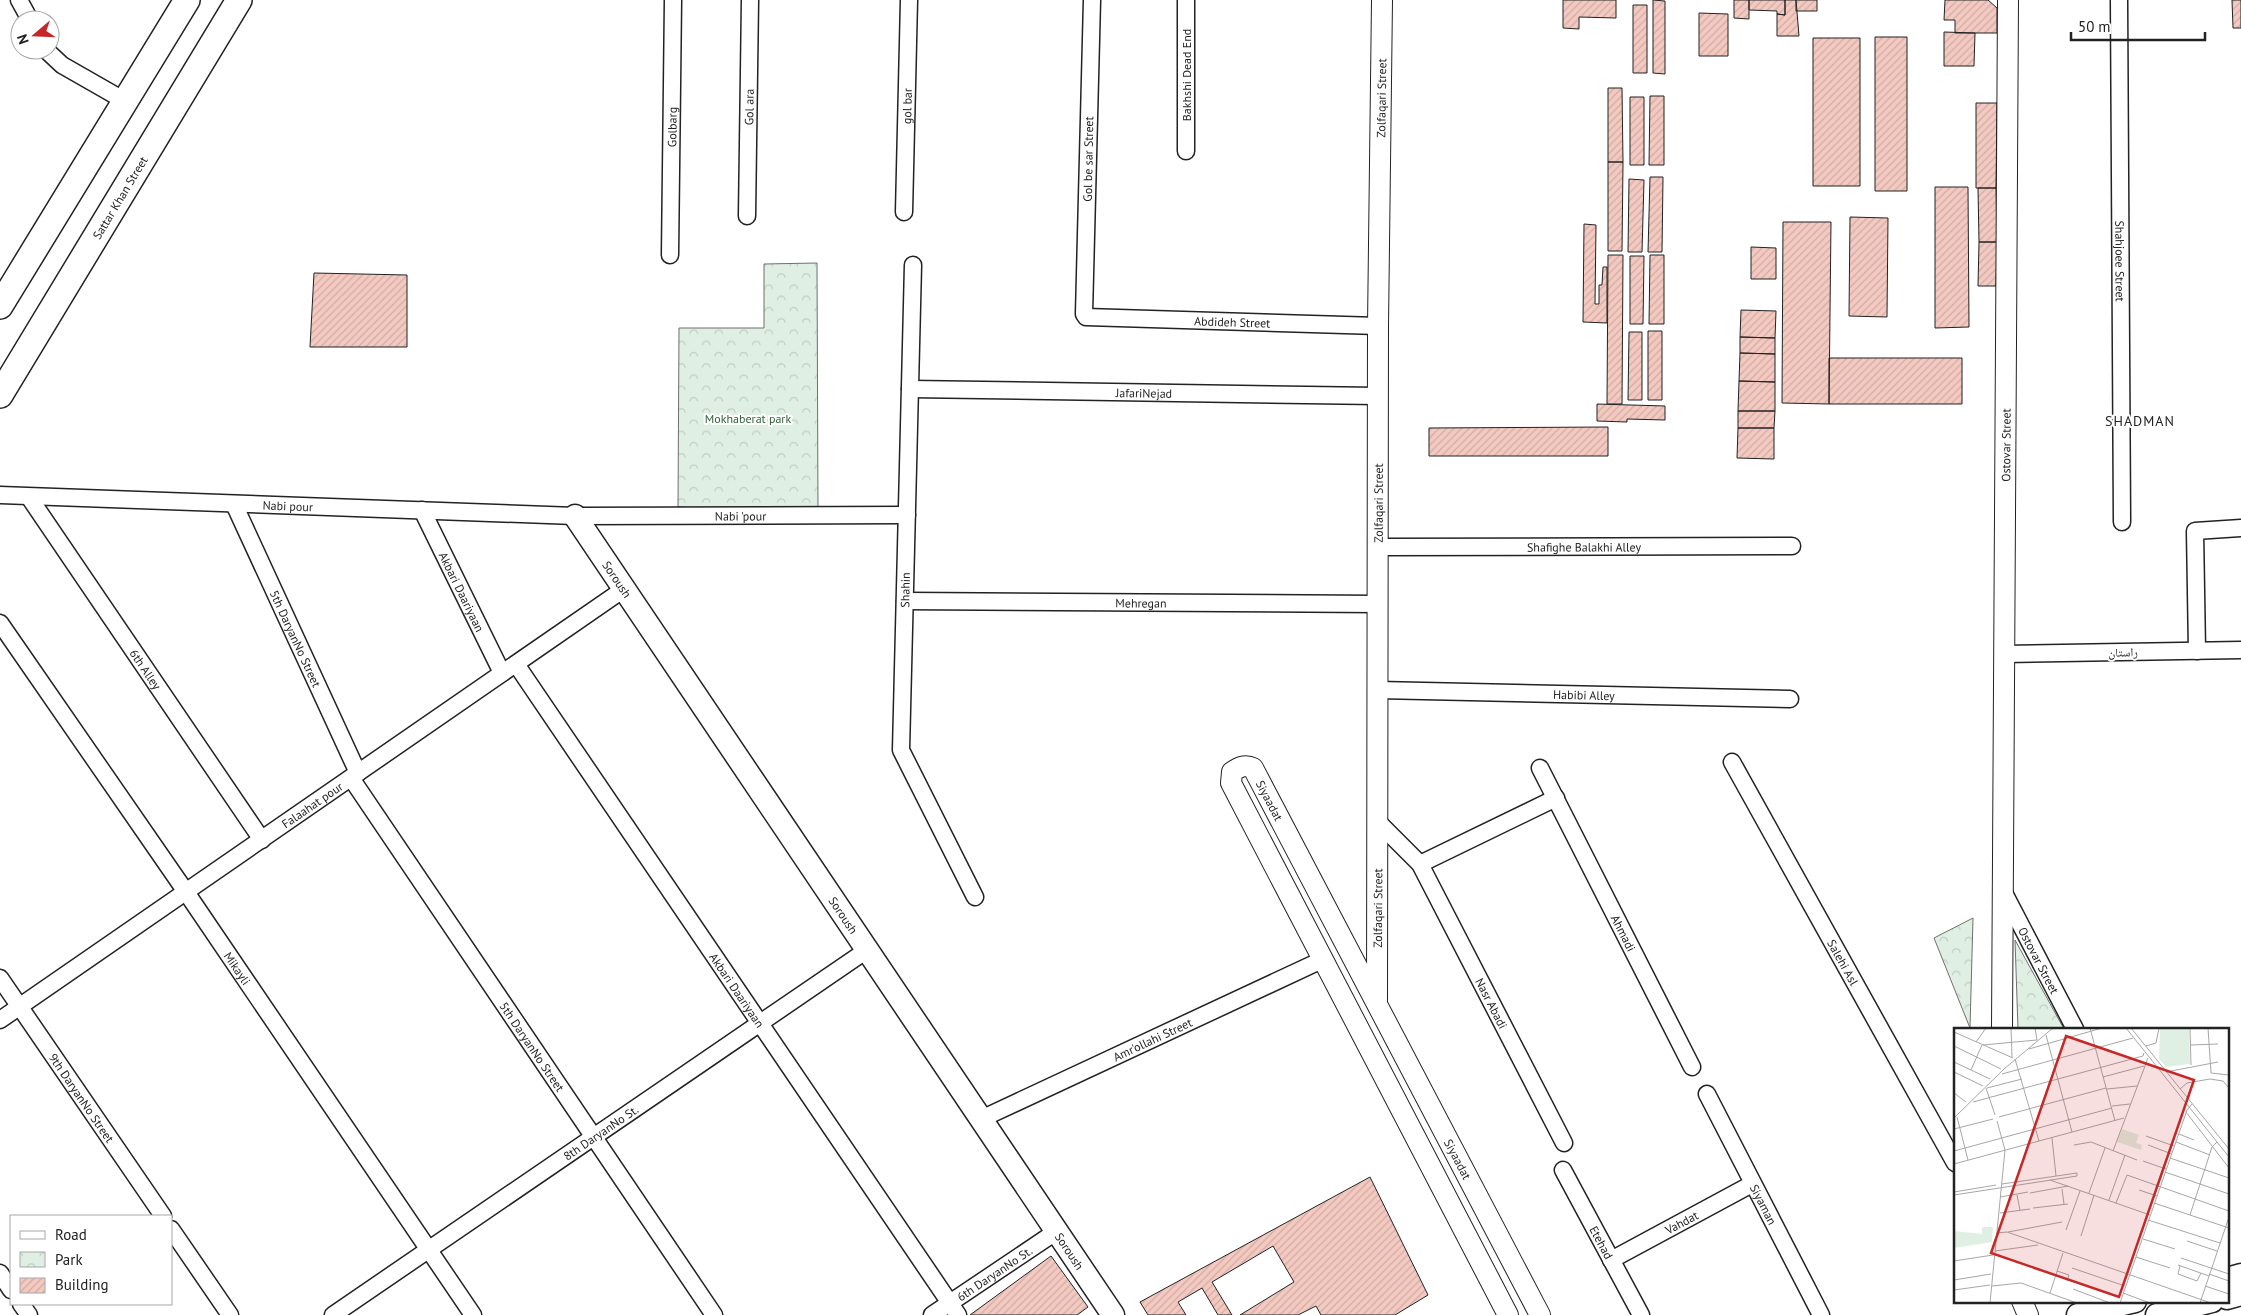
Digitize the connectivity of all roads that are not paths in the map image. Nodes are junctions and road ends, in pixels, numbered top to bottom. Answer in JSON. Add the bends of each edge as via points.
{"nodes":[{"id":1,"x":186,"y":0,"type":"edge"},
{"id":2,"x":673,"y":0,"type":"edge"},
{"id":3,"x":750,"y":0,"type":"edge"},
{"id":4,"x":909,"y":0,"type":"edge"},
{"id":5,"x":1092,"y":0,"type":"edge"},
{"id":6,"x":1186,"y":0,"type":"edge"},
{"id":7,"x":1382,"y":0,"type":"edge"},
{"id":8,"x":2008,"y":0,"type":"edge"},
{"id":9,"x":2119,"y":0,"type":"edge"},
{"id":10,"x":230,"y":3,"type":"edge"},
{"id":11,"x":57,"y":60,"type":"edge"},
{"id":12,"x":124,"y":101,"type":"junction"},
{"id":13,"x":1186,"y":151,"type":"dead end"},
{"id":14,"x":904,"y":212,"type":"dead end"},
{"id":15,"x":747,"y":216,"type":"dead end"},
{"id":16,"x":670,"y":254,"type":"dead end"},
{"id":17,"x":913,"y":265,"type":"dead end"},
{"id":18,"x":26,"y":266,"type":"junction"},
{"id":19,"x":0,"y":282,"type":"edge"},
{"id":20,"x":0,"y":306,"type":"edge"},
{"id":21,"x":1086,"y":317,"type":"joint"},
{"id":22,"x":1378,"y":326,"type":"junction"},
{"id":23,"x":910,"y":389,"type":"junction"},
{"id":24,"x":0,"y":395,"type":"edge"},
{"id":25,"x":1378,"y":396,"type":"junction"},
{"id":26,"x":0,"y":495,"type":"edge"},
{"id":27,"x":29,"y":497,"type":"junction"},
{"id":28,"x":234,"y":504,"type":"junction"},
{"id":29,"x":422,"y":510,"type":"junction"},
{"id":30,"x":907,"y":515,"type":"junction"},
{"id":31,"x":575,"y":516,"type":"junction"},
{"id":32,"x":2122,"y":522,"type":"dead end"},
{"id":33,"x":2241,"y":528,"type":"edge"},
{"id":34,"x":1792,"y":546,"type":"dead end"},
{"id":35,"x":1378,"y":547,"type":"junction"},
{"id":36,"x":624,"y":590,"type":"junction"},
{"id":37,"x":904,"y":601,"type":"junction"},
{"id":38,"x":1378,"y":604,"type":"junction"},
{"id":39,"x":0,"y":623,"type":"edge"},
{"id":40,"x":2241,"y":650,"type":"edge"},
{"id":41,"x":2197,"y":651,"type":"junction"},
{"id":42,"x":2004,"y":654,"type":"junction"},
{"id":43,"x":516,"y":664,"type":"junction"},
{"id":44,"x":502,"y":673,"type":"junction"},
{"id":45,"x":1378,"y":690,"type":"junction"},
{"id":46,"x":1790,"y":699,"type":"dead end"},
{"id":47,"x":1732,"y":762,"type":"dead end"},
{"id":48,"x":1540,"y":768,"type":"dead end"},
{"id":49,"x":355,"y":775,"type":"junction"},
{"id":50,"x":1556,"y":798,"type":"junction"},
{"id":51,"x":1378,"y":822,"type":"junction"},
{"id":52,"x":262,"y":840,"type":"junction"},
{"id":53,"x":1420,"y":864,"type":"junction"},
{"id":54,"x":2003,"y":891,"type":"junction"},
{"id":55,"x":186,"y":892,"type":"junction"},
{"id":56,"x":976,"y":897,"type":"dead end"},
{"id":57,"x":867,"y":950,"type":"junction"},
{"id":58,"x":1324,"y":959,"type":"junction"},
{"id":59,"x":1369,"y":970,"type":"junction"},
{"id":60,"x":0,"y":978,"type":"edge"},
{"id":61,"x":1377,"y":1006,"type":"joint"},
{"id":62,"x":19,"y":1007,"type":"junction"},
{"id":63,"x":0,"y":1020,"type":"edge"},
{"id":64,"x":760,"y":1023,"type":"junction"},
{"id":65,"x":2002,"y":1028,"type":"edge"},
{"id":66,"x":2074,"y":1028,"type":"edge"},
{"id":67,"x":1692,"y":1067,"type":"dead end"},
{"id":68,"x":1706,"y":1094,"type":"dead end"},
{"id":69,"x":981,"y":1119,"type":"junction"},
{"id":70,"x":594,"y":1137,"type":"junction"},
{"id":71,"x":1564,"y":1143,"type":"dead end"},
{"id":72,"x":1954,"y":1161,"type":"edge"},
{"id":73,"x":1563,"y":1170,"type":"dead end"},
{"id":74,"x":1752,"y":1184,"type":"junction"},
{"id":75,"x":162,"y":1215,"type":"edge"},
{"id":76,"x":172,"y":1229,"type":"edge"},
{"id":77,"x":1057,"y":1231,"type":"junction"},
{"id":78,"x":428,"y":1251,"type":"junction"},
{"id":79,"x":1612,"y":1260,"type":"junction"},
{"id":80,"x":0,"y":1273,"type":"edge"},
{"id":81,"x":2241,"y":1275,"type":"edge"},
{"id":82,"x":2228,"y":1279,"type":"edge"},
{"id":83,"x":10,"y":1288,"type":"edge"},
{"id":84,"x":2241,"y":1294,"type":"edge"},
{"id":85,"x":2228,"y":1298,"type":"edge"},
{"id":86,"x":2022,"y":1302,"type":"edge"},
{"id":87,"x":2130,"y":1302,"type":"edge"},
{"id":88,"x":2208,"y":1302,"type":"edge"},
{"id":89,"x":954,"y":1309,"type":"edge"},
{"id":90,"x":230,"y":1315,"type":"edge"},
{"id":91,"x":333,"y":1315,"type":"edge"},
{"id":92,"x":473,"y":1315,"type":"edge"},
{"id":93,"x":714,"y":1315,"type":"edge"},
{"id":94,"x":932,"y":1315,"type":"edge"},
{"id":95,"x":1113,"y":1315,"type":"edge"},
{"id":96,"x":1508,"y":1315,"type":"edge"},
{"id":97,"x":1540,"y":1315,"type":"edge"},
{"id":98,"x":1641,"y":1315,"type":"edge"},
{"id":99,"x":1821,"y":1315,"type":"edge"},
{"id":100,"x":2028,"y":1315,"type":"edge"},
{"id":101,"x":2078,"y":1315,"type":"edge"},
{"id":102,"x":2157,"y":1315,"type":"edge"}],
"edges":[{"from":1,"to":12,"type":"main road"},
{"from":2,"to":16,"type":"street","name":"Golbarg"},
{"from":3,"to":15,"type":"street","name":"Gol ara"},
{"from":4,"to":14,"type":"street","name":"gol bar"},
{"from":5,"to":21,"type":"street","name":"Gol be sar Street"},
{"from":6,"to":13,"type":"street","name":"Bakhshi Dead End"},
{"from":7,"to":22,"type":"street","name":"Zolfaqari Street"},
{"from":8,"to":42,"type":"street","name":"Ostovar Street"},
{"from":9,"to":32,"type":"street","name":"Shahjoee Street"},
{"from":10,"to":24,"type":"main road","name":"Sattar Khan Street"},
{"from":11,"to":12,"type":"street"},
{"from":12,"to":18,"type":"main road"},
{"from":17,"to":23,"type":"street","name":"Shahin"},
{"from":18,"to":19,"type":"street"},
{"from":18,"to":20,"type":"main road"},
{"from":21,"to":22,"type":"street","name":"Abdideh Street"},
{"from":22,"to":25,"type":"street","name":"Zolfaqari Street"},
{"from":23,"to":25,"type":"street","name":"JafariNejad"},
{"from":23,"to":30,"type":"street","name":"Shahin"},
{"from":25,"to":35,"type":"street","name":"Zolfaqari Street"},
{"from":26,"to":27,"type":"street","name":"Nabi pour"},
{"from":27,"to":28,"type":"street","name":"Nabi pour"},
{"from":27,"to":52,"type":"street","name":"6th Alley"},
{"from":28,"to":29,"type":"street","name":"Nabi pour"},
{"from":28,"to":49,"type":"street","name":"5th DaryanNo Street"},
{"from":29,"to":31,"type":"street","name":"Nabi pour"},
{"from":29,"to":44,"type":"street","name":"Akbari Daariyaan"},
{"from":30,"to":31,"type":"street","name":"Nabi 'pour"},
{"from":30,"to":37,"type":"street","name":"Shahin"},
{"from":31,"to":36,"type":"main road","name":"Soroush"},
{"from":33,"to":41,"type":"street","via":[[2195,531]]},
{"from":34,"to":35,"type":"street","name":"Shafighe Balakhi Alley"},
{"from":35,"to":38,"type":"street","name":"Zolfaqari Street"},
{"from":36,"to":43,"type":"street","name":"Falaahat pour"},
{"from":36,"to":57,"type":"main road","name":"Soroush"},
{"from":37,"to":38,"type":"street","name":"Mehregan"},
{"from":37,"to":56,"type":"street","name":"Shahin","via":[[901,750]]},
{"from":38,"to":45,"type":"street","name":"Zolfaqari Street"},
{"from":39,"to":55,"type":"street","name":"Mikayli"},
{"from":40,"to":41,"type":"street","name":"راستان"},
{"from":41,"to":42,"type":"street","name":"راستان"},
{"from":42,"to":54,"type":"street","name":"Ostovar Street"},
{"from":43,"to":44,"type":"street","name":"Falaahat pour"},
{"from":43,"to":64,"type":"street","name":"Akbari Daariyaan"},
{"from":44,"to":49,"type":"street","name":"Falaahat pour"},
{"from":45,"to":46,"type":"street","name":"Habibi Alley"},
{"from":45,"to":51,"type":"street","name":"Zolfaqari Street"},
{"from":47,"to":72,"type":"street","name":"Salehi Asl"},
{"from":48,"to":50,"type":"street","name":"Ahmadi"},
{"from":49,"to":52,"type":"street","name":"Falaahat pour"},
{"from":49,"to":70,"type":"street","name":"5th DaryanNo Street"},
{"from":50,"to":53,"type":"street"},
{"from":50,"to":67,"type":"street","name":"Ahmadi"},
{"from":51,"to":53,"type":"street","name":"Nasr Abadi"},
{"from":51,"to":59,"type":"street","name":"Zolfaqari Street"},
{"from":52,"to":55,"type":"street","name":"Falaahat pour"},
{"from":53,"to":71,"type":"street","name":"Nasr Abadi"},
{"from":54,"to":65,"type":"street","name":"Ostovar Street"},
{"from":54,"to":66,"type":"street","name":"Ostovar Street"},
{"from":55,"to":62,"type":"street","name":"Falaahat pour"},
{"from":55,"to":78,"type":"street","name":"Mikayli"},
{"from":57,"to":64,"type":"street","name":"8th DaryanNo St."},
{"from":57,"to":69,"type":"main road","name":"Soroush"},
{"from":58,"to":59,"type":"street","name":"Siyaadat","via":[[1231,783],[1232,772],[1238,767],[1254,768]]},
{"from":58,"to":69,"type":"street","name":"Amr'ollahi Street"},
{"from":58,"to":96,"type":"street","name":"Siyaadat"},
{"from":59,"to":61,"type":"street","name":"Zolfaqari Street"},
{"from":60,"to":62,"type":"street","name":"9th DaryanNo Street"},
{"from":61,"to":97,"type":"street","name":"Siyaadat"},
{"from":62,"to":63,"type":"street","name":"Falaahat pour"},
{"from":62,"to":75,"type":"street","name":"9th DaryanNo Street"},
{"from":64,"to":70,"type":"street","name":"8th DaryanNo St."},
{"from":64,"to":89,"type":"street","name":"Akbari Daariyaan"},
{"from":68,"to":74,"type":"street","name":"Siyaman"},
{"from":69,"to":77,"type":"main road","name":"Soroush"},
{"from":70,"to":78,"type":"street","name":"8th DaryanNo St."},
{"from":70,"to":93,"type":"street","name":"5th DaryanNo Street"},
{"from":73,"to":79,"type":"street","name":"Etehad"},
{"from":74,"to":79,"type":"street","name":"Vahdat"},
{"from":74,"to":99,"type":"street","name":"Siyaman"},
{"from":76,"to":90,"type":"street"},
{"from":77,"to":89,"type":"street","name":"6th DaryanNo St."},
{"from":77,"to":95,"type":"main road","name":"Soroush"},
{"from":78,"to":91,"type":"street","name":"8th DaryanNo St."},
{"from":78,"to":92,"type":"street","name":"Mikayli"},
{"from":79,"to":98,"type":"street","name":"Etehad"},
{"from":80,"to":83,"type":"street"},
{"from":81,"to":82,"type":"main road"},
{"from":84,"to":85,"type":"main road"},
{"from":86,"to":100,"type":"street"},
{"from":87,"to":101,"type":"main road"},
{"from":88,"to":102,"type":"main road"},
{"from":89,"to":94,"type":"street","name":"6th DaryanNo St."}]}
